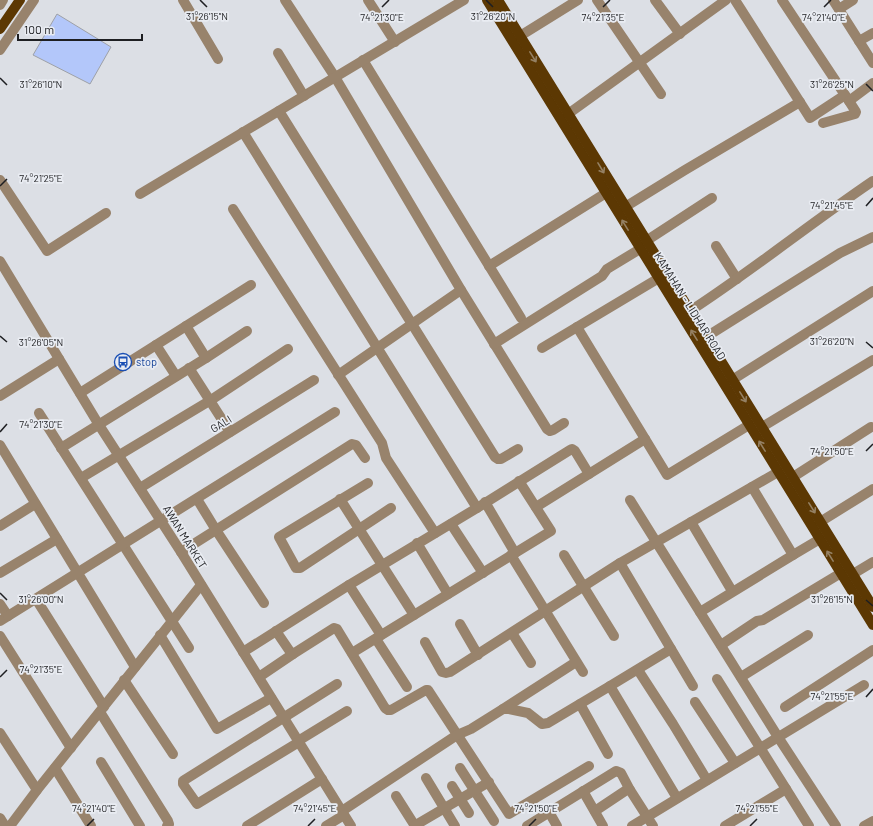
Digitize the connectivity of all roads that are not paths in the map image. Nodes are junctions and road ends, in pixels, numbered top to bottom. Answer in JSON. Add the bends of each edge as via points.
{"nodes":[{"id":1,"x":3,"y":0,"type":"edge"},
{"id":2,"x":20,"y":0,"type":"edge"},
{"id":3,"x":34,"y":0,"type":"edge"},
{"id":4,"x":183,"y":0,"type":"edge"},
{"id":5,"x":285,"y":0,"type":"edge"},
{"id":6,"x":368,"y":0,"type":"edge"},
{"id":7,"x":464,"y":0,"type":"edge"},
{"id":8,"x":487,"y":0,"type":"edge"},
{"id":9,"x":498,"y":0,"type":"edge"},
{"id":10,"x":578,"y":0,"type":"edge"},
{"id":11,"x":597,"y":0,"type":"edge"},
{"id":12,"x":656,"y":0,"type":"edge"},
{"id":13,"x":726,"y":0,"type":"edge"},
{"id":14,"x":735,"y":0,"type":"edge"},
{"id":15,"x":782,"y":0,"type":"edge"},
{"id":16,"x":834,"y":0,"type":"edge"},
{"id":17,"x":853,"y":0,"type":"edge"},
{"id":18,"x":0,"y":5,"type":"edge"},
{"id":19,"x":839,"y":9,"type":"junction"},
{"id":20,"x":0,"y":29,"type":"edge"},
{"id":21,"x":873,"y":32,"type":"edge"},
{"id":22,"x":680,"y":34,"type":"junction"},
{"id":23,"x":520,"y":36,"type":"junction"},
{"id":24,"x":859,"y":41,"type":"junction"},
{"id":25,"x":395,"y":42,"type":"junction"},
{"id":26,"x":0,"y":50,"type":"edge"},
{"id":27,"x":278,"y":54,"type":"dead end"},
{"id":28,"x":218,"y":58,"type":"dead end"},
{"id":29,"x":363,"y":60,"type":"junction"},
{"id":30,"x":873,"y":62,"type":"edge"},
{"id":31,"x":639,"y":63,"type":"junction"},
{"id":32,"x":335,"y":77,"type":"junction"},
{"id":33,"x":873,"y":83,"type":"edge"},
{"id":34,"x":661,"y":94,"type":"dead end"},
{"id":35,"x":304,"y":96,"type":"junction"},
{"id":36,"x":847,"y":98,"type":"junction"},
{"id":37,"x":800,"y":102,"type":"junction"},
{"id":38,"x":279,"y":111,"type":"junction"},
{"id":39,"x":568,"y":114,"type":"junction"},
{"id":40,"x":823,"y":123,"type":"dead end"},
{"id":41,"x":244,"y":132,"type":"junction"},
{"id":42,"x":0,"y":180,"type":"edge"},
{"id":43,"x":873,"y":181,"type":"edge"},
{"id":44,"x":606,"y":193,"type":"junction"},
{"id":45,"x":140,"y":194,"type":"dead end"},
{"id":46,"x":712,"y":198,"type":"dead end"},
{"id":47,"x":625,"y":207,"type":"junction"},
{"id":48,"x":233,"y":209,"type":"dead end"},
{"id":49,"x":106,"y":213,"type":"dead end"},
{"id":50,"x":870,"y":238,"type":"edge"},
{"id":51,"x":643,"y":245,"type":"junction"},
{"id":52,"x":716,"y":246,"type":"dead end"},
{"id":53,"x":873,"y":248,"type":"edge"},
{"id":54,"x":0,"y":261,"type":"edge"},
{"id":55,"x":489,"y":266,"type":"junction"},
{"id":56,"x":658,"y":278,"type":"junction"},
{"id":57,"x":737,"y":280,"type":"junction"},
{"id":58,"x":251,"y":285,"type":"dead end"},
{"id":59,"x":461,"y":290,"type":"junction"},
{"id":60,"x":873,"y":291,"type":"edge"},
{"id":61,"x":690,"y":311,"type":"junction"},
{"id":62,"x":521,"y":318,"type":"dead end"},
{"id":63,"x":411,"y":324,"type":"junction"},
{"id":64,"x":186,"y":326,"type":"junction"},
{"id":65,"x":576,"y":327,"type":"junction"},
{"id":66,"x":247,"y":331,"type":"dead end"},
{"id":67,"x":706,"y":337,"type":"junction"},
{"id":68,"x":494,"y":344,"type":"junction"},
{"id":69,"x":156,"y":345,"type":"junction"},
{"id":70,"x":378,"y":348,"type":"junction"},
{"id":71,"x":542,"y":348,"type":"dead end"},
{"id":72,"x":288,"y":349,"type":"dead end"},
{"id":73,"x":206,"y":358,"type":"junction"},
{"id":74,"x":59,"y":359,"type":"junction"},
{"id":75,"x":873,"y":360,"type":"edge"},
{"id":76,"x":189,"y":368,"type":"junction"},
{"id":77,"x":338,"y":375,"type":"junction"},
{"id":78,"x":176,"y":376,"type":"junction"},
{"id":79,"x":314,"y":380,"type":"dead end"},
{"id":80,"x":732,"y":380,"type":"junction"},
{"id":81,"x":80,"y":393,"type":"junction"},
{"id":82,"x":0,"y":395,"type":"edge"},
{"id":83,"x":211,"y":400,"type":"junction"},
{"id":84,"x":335,"y":412,"type":"dead end"},
{"id":85,"x":39,"y":413,"type":"dead end"},
{"id":86,"x":564,"y":423,"type":"dead end"},
{"id":87,"x":100,"y":425,"type":"junction"},
{"id":88,"x":749,"y":425,"type":"junction"},
{"id":89,"x":762,"y":427,"type":"junction"},
{"id":90,"x":871,"y":427,"type":"dead end"},
{"id":91,"x":230,"y":432,"type":"junction"},
{"id":92,"x":645,"y":439,"type":"junction"},
{"id":93,"x":0,"y":445,"type":"edge"},
{"id":94,"x":61,"y":448,"type":"junction"},
{"id":95,"x":518,"y":449,"type":"dead end"},
{"id":96,"x":119,"y":455,"type":"junction"},
{"id":97,"x":365,"y":458,"type":"dead end"},
{"id":98,"x":778,"y":472,"type":"junction"},
{"id":99,"x":589,"y":474,"type":"junction"},
{"id":100,"x":793,"y":477,"type":"junction"},
{"id":101,"x":81,"y":478,"type":"junction"},
{"id":102,"x":520,"y":481,"type":"junction"},
{"id":103,"x":368,"y":483,"type":"dead end"},
{"id":104,"x":752,"y":487,"type":"junction"},
{"id":105,"x":140,"y":488,"type":"junction"},
{"id":106,"x":873,"y":489,"type":"edge"},
{"id":107,"x":197,"y":499,"type":"junction"},
{"id":108,"x":340,"y":499,"type":"junction"},
{"id":109,"x":630,"y":500,"type":"dead end"},
{"id":110,"x":35,"y":504,"type":"junction"},
{"id":111,"x":481,"y":505,"type":"junction"},
{"id":112,"x":536,"y":507,"type":"junction"},
{"id":113,"x":391,"y":508,"type":"dead end"},
{"id":114,"x":161,"y":521,"type":"junction"},
{"id":115,"x":691,"y":522,"type":"junction"},
{"id":116,"x":820,"y":522,"type":"junction"},
{"id":117,"x":452,"y":524,"type":"junction"},
{"id":118,"x":0,"y":526,"type":"edge"},
{"id":119,"x":360,"y":529,"type":"junction"},
{"id":120,"x":216,"y":530,"type":"junction"},
{"id":121,"x":435,"y":533,"type":"junction"},
{"id":122,"x":57,"y":539,"type":"junction"},
{"id":123,"x":820,"y":539,"type":"junction"},
{"id":124,"x":656,"y":542,"type":"junction"},
{"id":125,"x":417,"y":543,"type":"junction"},
{"id":126,"x":124,"y":544,"type":"junction"},
{"id":127,"x":181,"y":552,"type":"junction"},
{"id":128,"x":513,"y":554,"type":"junction"},
{"id":129,"x":564,"y":555,"type":"dead end"},
{"id":130,"x":793,"y":555,"type":"junction"},
{"id":131,"x":873,"y":562,"type":"edge"},
{"id":132,"x":620,"y":564,"type":"junction"},
{"id":133,"x":382,"y":566,"type":"junction"},
{"id":134,"x":0,"y":573,"type":"edge"},
{"id":135,"x":77,"y":573,"type":"junction"},
{"id":136,"x":483,"y":573,"type":"junction"},
{"id":137,"x":840,"y":573,"type":"junction"},
{"id":138,"x":852,"y":574,"type":"junction"},
{"id":139,"x":201,"y":585,"type":"junction"},
{"id":140,"x":349,"y":585,"type":"junction"},
{"id":141,"x":584,"y":587,"type":"junction"},
{"id":142,"x":732,"y":591,"type":"junction"},
{"id":143,"x":448,"y":594,"type":"junction"},
{"id":144,"x":36,"y":599,"type":"junction"},
{"id":145,"x":264,"y":603,"type":"dead end"},
{"id":146,"x":0,"y":604,"type":"edge"},
{"id":147,"x":873,"y":607,"type":"edge"},
{"id":148,"x":546,"y":612,"type":"junction"},
{"id":149,"x":700,"y":612,"type":"junction"},
{"id":150,"x":414,"y":615,"type":"junction"},
{"id":151,"x":4,"y":619,"type":"edge"},
{"id":152,"x":172,"y":621,"type":"junction"},
{"id":153,"x":460,"y":624,"type":"dead end"},
{"id":154,"x":873,"y":625,"type":"edge"},
{"id":155,"x":276,"y":631,"type":"junction"},
{"id":156,"x":512,"y":633,"type":"junction"},
{"id":157,"x":160,"y":635,"type":"junction"},
{"id":158,"x":808,"y":635,"type":"dead end"},
{"id":159,"x":0,"y":636,"type":"edge"},
{"id":160,"x":614,"y":636,"type":"dead end"},
{"id":161,"x":379,"y":637,"type":"junction"},
{"id":162,"x":425,"y":642,"type":"dead end"},
{"id":163,"x":721,"y":646,"type":"junction"},
{"id":164,"x":189,"y":648,"type":"dead end"},
{"id":165,"x":671,"y":649,"type":"junction"},
{"id":166,"x":873,"y":650,"type":"edge"},
{"id":167,"x":243,"y":652,"type":"junction"},
{"id":168,"x":352,"y":653,"type":"junction"},
{"id":169,"x":293,"y":654,"type":"junction"},
{"id":170,"x":478,"y":654,"type":"junction"},
{"id":171,"x":576,"y":662,"type":"junction"},
{"id":172,"x":531,"y":663,"type":"dead end"},
{"id":173,"x":135,"y":667,"type":"junction"},
{"id":174,"x":638,"y":670,"type":"junction"},
{"id":175,"x":582,"y":672,"type":"dead end"},
{"id":176,"x":259,"y":677,"type":"junction"},
{"id":177,"x":741,"y":677,"type":"junction"},
{"id":178,"x":717,"y":679,"type":"dead end"},
{"id":179,"x":124,"y":680,"type":"junction"},
{"id":180,"x":337,"y":684,"type":"dead end"},
{"id":181,"x":864,"y":685,"type":"dead end"},
{"id":182,"x":610,"y":686,"type":"junction"},
{"id":183,"x":693,"y":686,"type":"dead end"},
{"id":184,"x":407,"y":687,"type":"dead end"},
{"id":185,"x":271,"y":698,"type":"junction"},
{"id":186,"x":695,"y":702,"type":"dead end"},
{"id":187,"x":580,"y":704,"type":"junction"},
{"id":188,"x":785,"y":707,"type":"dead end"},
{"id":189,"x":102,"y":709,"type":"junction"},
{"id":190,"x":503,"y":709,"type":"junction"},
{"id":191,"x":347,"y":711,"type":"dead end"},
{"id":192,"x":284,"y":718,"type":"junction"},
{"id":193,"x":0,"y":733,"type":"edge"},
{"id":194,"x":458,"y":735,"type":"junction"},
{"id":195,"x":778,"y":737,"type":"junction"},
{"id":196,"x":298,"y":741,"type":"junction"},
{"id":197,"x":71,"y":748,"type":"junction"},
{"id":198,"x":760,"y":748,"type":"junction"},
{"id":199,"x":173,"y":754,"type":"dead end"},
{"id":200,"x":608,"y":754,"type":"dead end"},
{"id":201,"x":101,"y":762,"type":"dead end"},
{"id":202,"x":735,"y":763,"type":"junction"},
{"id":203,"x":588,"y":766,"type":"dead end"},
{"id":204,"x":54,"y":768,"type":"junction"},
{"id":205,"x":460,"y":768,"type":"dead end"},
{"id":206,"x":426,"y":778,"type":"dead end"},
{"id":207,"x":322,"y":779,"type":"junction"},
{"id":208,"x":707,"y":780,"type":"junction"},
{"id":209,"x":488,"y":782,"type":"junction"},
{"id":210,"x":452,"y":786,"type":"dead end"},
{"id":211,"x":786,"y":789,"type":"junction"},
{"id":212,"x":37,"y":790,"type":"junction"},
{"id":213,"x":474,"y":790,"type":"junction"},
{"id":214,"x":630,"y":790,"type":"junction"},
{"id":215,"x":583,"y":791,"type":"junction"},
{"id":216,"x":396,"y":796,"type":"dead end"},
{"id":217,"x":677,"y":798,"type":"junction"},
{"id":218,"x":460,"y":800,"type":"junction"},
{"id":219,"x":445,"y":808,"type":"junction"},
{"id":220,"x":595,"y":811,"type":"junction"},
{"id":221,"x":549,"y":812,"type":"junction"},
{"id":222,"x":343,"y":813,"type":"junction"},
{"id":223,"x":469,"y":813,"type":"dead end"},
{"id":224,"x":647,"y":817,"type":"junction"},
{"id":225,"x":0,"y":818,"type":"edge"},
{"id":226,"x":494,"y":821,"type":"dead end"},
{"id":227,"x":873,"y":821,"type":"edge"},
{"id":228,"x":5,"y":826,"type":"edge"},
{"id":229,"x":10,"y":826,"type":"edge"},
{"id":230,"x":91,"y":826,"type":"edge"},
{"id":231,"x":140,"y":826,"type":"edge"},
{"id":232,"x":167,"y":826,"type":"edge"},
{"id":233,"x":248,"y":826,"type":"edge"},
{"id":234,"x":326,"y":826,"type":"edge"},
{"id":235,"x":351,"y":826,"type":"edge"},
{"id":236,"x":415,"y":826,"type":"edge"},
{"id":237,"x":455,"y":826,"type":"edge"},
{"id":238,"x":527,"y":826,"type":"edge"},
{"id":239,"x":557,"y":826,"type":"edge"},
{"id":240,"x":603,"y":826,"type":"edge"},
{"id":241,"x":632,"y":826,"type":"edge"},
{"id":242,"x":653,"y":826,"type":"edge"},
{"id":243,"x":725,"y":826,"type":"edge"},
{"id":244,"x":809,"y":826,"type":"edge"},
{"id":245,"x":836,"y":826,"type":"edge"},
{"id":246,"x":864,"y":826,"type":"edge"}],
"edges":[{"from":1,"to":18,"type":"street"},
{"from":2,"to":20,"type":"main road"},
{"from":3,"to":26,"type":"street"},
{"from":4,"to":28,"type":"street"},
{"from":5,"to":32,"type":"street"},
{"from":6,"to":25,"type":"street"},
{"from":7,"to":25,"type":"street"},
{"from":8,"to":44,"type":"main road","name":"KAMAHAN - LIDHAR ROAD"},
{"from":9,"to":23,"type":"main road","name":"KAMAHAN - LIDHAR ROAD"},
{"from":10,"to":23,"type":"street"},
{"from":11,"to":31,"type":"street"},
{"from":12,"to":22,"type":"street"},
{"from":13,"to":22,"type":"street"},
{"from":14,"to":37,"type":"street"},
{"from":15,"to":36,"type":"street"},
{"from":16,"to":19,"type":"street"},
{"from":17,"to":19,"type":"street"},
{"from":19,"to":24,"type":"street"},
{"from":21,"to":24,"type":"street"},
{"from":22,"to":31,"type":"street"},
{"from":23,"to":39,"type":"main road","name":"KAMAHAN - LIDHAR ROAD","one_way":true},
{"from":24,"to":30,"type":"street"},
{"from":25,"to":29,"type":"street"},
{"from":27,"to":35,"type":"street"},
{"from":29,"to":32,"type":"street"},
{"from":29,"to":55,"type":"street"},
{"from":31,"to":34,"type":"street"},
{"from":31,"to":39,"type":"street"},
{"from":32,"to":35,"type":"street"},
{"from":32,"to":59,"type":"street"},
{"from":33,"to":36,"type":"street"},
{"from":35,"to":38,"type":"street"},
{"from":36,"to":37,"type":"street","via":[[812,118]]},
{"from":36,"to":40,"type":"street","via":[[855,114]]},
{"from":37,"to":47,"type":"street"},
{"from":38,"to":41,"type":"street"},
{"from":38,"to":63,"type":"street"},
{"from":39,"to":47,"type":"main road","name":"KAMAHAN - LIDHAR ROAD","one_way":true},
{"from":41,"to":45,"type":"street"},
{"from":41,"to":70,"type":"street"},
{"from":42,"to":49,"type":"street","via":[[47,251]]},
{"from":43,"to":57,"type":"street","via":[[835,206]]},
{"from":51,"to":44,"type":"main road","name":"KAMAHAN - LIDHAR ROAD","one_way":true},
{"from":44,"to":55,"type":"street"},
{"from":46,"to":51,"type":"street"},
{"from":47,"to":51,"type":"main road","name":"KAMAHAN - LIDHAR ROAD"},
{"from":48,"to":77,"type":"street"},
{"from":50,"to":53,"type":"street"},
{"from":50,"to":67,"type":"street","via":[[840,253]]},
{"from":51,"to":56,"type":"main road","name":"KAMAHAN - LIDHAR ROAD"},
{"from":51,"to":61,"type":"main road","name":"KAMAHAN - LIDHAR ROAD"},
{"from":51,"to":68,"type":"street","via":[[607,269],[602,276]]},
{"from":52,"to":57,"type":"street"},
{"from":54,"to":74,"type":"street","name":"AWAN MARKET"},
{"from":55,"to":62,"type":"street"},
{"from":56,"to":65,"type":"street"},
{"from":88,"to":56,"type":"main road","name":"KAMAHAN - LIDHAR ROAD","one_way":true},
{"from":57,"to":61,"type":"street"},
{"from":58,"to":64,"type":"street"},
{"from":59,"to":63,"type":"street"},
{"from":59,"to":68,"type":"street"},
{"from":60,"to":80,"type":"street"},
{"from":61,"to":67,"type":"main road","name":"KAMAHAN - LIDHAR ROAD"},
{"from":63,"to":70,"type":"street"},
{"from":63,"to":95,"type":"street","via":[[495,457],[501,459]]},
{"from":64,"to":69,"type":"street"},
{"from":64,"to":73,"type":"street"},
{"from":65,"to":71,"type":"street"},
{"from":65,"to":92,"type":"street"},
{"from":66,"to":73,"type":"street"},
{"from":67,"to":80,"type":"main road","name":"KAMAHAN - LIDHAR ROAD"},
{"from":68,"to":86,"type":"street","via":[[547,429],[553,430]]},
{"from":69,"to":78,"type":"street"},
{"from":69,"to":81,"type":"street"},
{"from":70,"to":77,"type":"street"},
{"from":70,"to":111,"type":"street"},
{"from":72,"to":83,"type":"street"},
{"from":73,"to":76,"type":"street"},
{"from":74,"to":81,"type":"street","name":"AWAN MARKET"},
{"from":74,"to":82,"type":"street"},
{"from":75,"to":89,"type":"street"},
{"from":76,"to":78,"type":"street"},
{"from":76,"to":83,"type":"street"},
{"from":77,"to":121,"type":"street","via":[[382,443],[386,458]]},
{"from":78,"to":87,"type":"street"},
{"from":79,"to":91,"type":"street","name":"GALI"},
{"from":80,"to":89,"type":"main road","name":"KAMAHAN - LIDHAR ROAD","one_way":true},
{"from":81,"to":87,"type":"street","name":"AWAN MARKET"},
{"from":83,"to":91,"type":"street"},
{"from":83,"to":96,"type":"street"},
{"from":84,"to":107,"type":"street"},
{"from":85,"to":94,"type":"street"},
{"from":87,"to":94,"type":"street"},
{"from":87,"to":96,"type":"street","name":"AWAN MARKET"},
{"from":88,"to":92,"type":"street","via":[[667,475]]},
{"from":98,"to":88,"type":"main road","name":"KAMAHAN - LIDHAR ROAD","one_way":true},
{"from":89,"to":100,"type":"main road","name":"KAMAHAN - LIDHAR ROAD"},
{"from":90,"to":100,"type":"street"},
{"from":91,"to":105,"type":"street","name":"GALI"},
{"from":92,"to":99,"type":"street"},
{"from":93,"to":110,"type":"street"},
{"from":94,"to":101,"type":"street"},
{"from":96,"to":101,"type":"street"},
{"from":96,"to":105,"type":"street","name":"AWAN MARKET"},
{"from":97,"to":120,"type":"street","via":[[356,445],[352,444]]},
{"from":98,"to":104,"type":"street"},
{"from":98,"to":123,"type":"main road","name":"KAMAHAN - LIDHAR ROAD"},
{"from":99,"to":102,"type":"street","via":[[572,449]]},
{"from":99,"to":112,"type":"street"},
{"from":100,"to":116,"type":"main road","name":"KAMAHAN - LIDHAR ROAD","one_way":true},
{"from":101,"to":126,"type":"street"},
{"from":102,"to":111,"type":"street"},
{"from":102,"to":112,"type":"street"},
{"from":103,"to":108,"type":"street"},
{"from":104,"to":115,"type":"street"},
{"from":104,"to":130,"type":"street"},
{"from":105,"to":114,"type":"street","name":"AWAN MARKET"},
{"from":106,"to":116,"type":"street"},
{"from":107,"to":114,"type":"street"},
{"from":107,"to":120,"type":"street"},
{"from":108,"to":119,"type":"street"},
{"from":108,"to":119,"type":"street","via":[[279,537],[296,568],[300,568]]},
{"from":109,"to":124,"type":"street"},
{"from":110,"to":118,"type":"street"},
{"from":110,"to":122,"type":"street"},
{"from":111,"to":117,"type":"street"},
{"from":111,"to":128,"type":"street"},
{"from":112,"to":128,"type":"street","via":[[553,535]]},
{"from":113,"to":119,"type":"street"},
{"from":114,"to":126,"type":"street"},
{"from":114,"to":127,"type":"street","name":"AWAN MARKET"},
{"from":115,"to":124,"type":"street"},
{"from":115,"to":142,"type":"street"},
{"from":116,"to":138,"type":"main road","name":"KAMAHAN - LIDHAR ROAD"},
{"from":117,"to":121,"type":"street"},
{"from":117,"to":136,"type":"street"},
{"from":119,"to":133,"type":"street"},
{"from":120,"to":127,"type":"street"},
{"from":120,"to":145,"type":"street"},
{"from":121,"to":125,"type":"street"},
{"from":122,"to":134,"type":"street"},
{"from":122,"to":135,"type":"street"},
{"from":123,"to":130,"type":"street"},
{"from":137,"to":123,"type":"main road","name":"KAMAHAN - LIDHAR ROAD","one_way":true},
{"from":124,"to":132,"type":"street"},
{"from":124,"to":149,"type":"street"},
{"from":125,"to":133,"type":"street"},
{"from":125,"to":143,"type":"street"},
{"from":126,"to":135,"type":"street"},
{"from":126,"to":152,"type":"street"},
{"from":127,"to":139,"type":"street","name":"AWAN MARKET"},
{"from":128,"to":136,"type":"street"},
{"from":128,"to":148,"type":"street"},
{"from":129,"to":141,"type":"street"},
{"from":130,"to":142,"type":"street"},
{"from":131,"to":138,"type":"street"},
{"from":132,"to":141,"type":"street"},
{"from":132,"to":165,"type":"street"},
{"from":133,"to":140,"type":"street"},
{"from":133,"to":150,"type":"street"},
{"from":135,"to":144,"type":"street"},
{"from":135,"to":173,"type":"street"},
{"from":136,"to":143,"type":"street"},
{"from":137,"to":154,"type":"main road","name":"KAMAHAN - LIDHAR ROAD"},
{"from":137,"to":163,"type":"street","via":[[763,620],[757,621]]},
{"from":138,"to":147,"type":"main road","name":"KAMAHAN - LIDHAR ROAD"},
{"from":139,"to":152,"type":"street"},
{"from":139,"to":167,"type":"street","name":"AWAN MARKET"},
{"from":140,"to":155,"type":"street"},
{"from":140,"to":161,"type":"street"},
{"from":141,"to":148,"type":"street"},
{"from":141,"to":160,"type":"street"},
{"from":142,"to":149,"type":"street"},
{"from":143,"to":150,"type":"street"},
{"from":144,"to":151,"type":"street"},
{"from":144,"to":189,"type":"street"},
{"from":146,"to":151,"type":"street"},
{"from":148,"to":156,"type":"street"},
{"from":148,"to":171,"type":"street"},
{"from":149,"to":163,"type":"street"},
{"from":150,"to":161,"type":"street"},
{"from":152,"to":157,"type":"street"},
{"from":152,"to":164,"type":"street"},
{"from":153,"to":170,"type":"street"},
{"from":155,"to":167,"type":"street"},
{"from":155,"to":169,"type":"street"},
{"from":156,"to":170,"type":"street"},
{"from":156,"to":172,"type":"street"},
{"from":157,"to":173,"type":"street"},
{"from":157,"to":185,"type":"street","via":[[217,729]]},
{"from":158,"to":177,"type":"street"},
{"from":159,"to":197,"type":"street"},
{"from":161,"to":168,"type":"street"},
{"from":161,"to":184,"type":"street"},
{"from":162,"to":170,"type":"street","via":[[442,672],[446,673]]},
{"from":163,"to":177,"type":"street"},
{"from":165,"to":174,"type":"street"},
{"from":165,"to":183,"type":"street"},
{"from":166,"to":188,"type":"street"},
{"from":167,"to":176,"type":"street","name":"AWAN MARKET"},
{"from":168,"to":169,"type":"street","via":[[334,628]]},
{"from":168,"to":194,"type":"street","via":[[385,708],[391,710],[428,690]]},
{"from":169,"to":176,"type":"street"},
{"from":171,"to":175,"type":"street"},
{"from":171,"to":190,"type":"street"},
{"from":173,"to":179,"type":"street"},
{"from":174,"to":182,"type":"street"},
{"from":174,"to":208,"type":"street"},
{"from":176,"to":185,"type":"street","name":"AWAN MARKET"},
{"from":177,"to":195,"type":"street"},
{"from":178,"to":198,"type":"street"},
{"from":179,"to":189,"type":"street"},
{"from":179,"to":199,"type":"street"},
{"from":180,"to":192,"type":"street"},
{"from":181,"to":195,"type":"street"},
{"from":182,"to":187,"type":"street"},
{"from":182,"to":217,"type":"street"},
{"from":185,"to":192,"type":"street","name":"AWAN MARKET"},
{"from":186,"to":202,"type":"street"},
{"from":187,"to":190,"type":"street","via":[[542,724],[528,714]]},
{"from":187,"to":200,"type":"street"},
{"from":189,"to":197,"type":"street"},
{"from":189,"to":232,"type":"street","via":[[168,821]]},
{"from":190,"to":194,"type":"street"},
{"from":191,"to":196,"type":"street"},
{"from":192,"to":196,"type":"street","name":"AWAN MARKET"},
{"from":192,"to":196,"type":"street","via":[[186,779],[183,784],[195,802],[200,803]]},
{"from":193,"to":212,"type":"street"},
{"from":194,"to":209,"type":"street"},
{"from":194,"to":222,"type":"street"},
{"from":195,"to":198,"type":"street"},
{"from":195,"to":245,"type":"street"},
{"from":196,"to":207,"type":"street","name":"AWAN MARKET"},
{"from":197,"to":204,"type":"street"},
{"from":198,"to":202,"type":"street"},
{"from":198,"to":211,"type":"street"},
{"from":201,"to":231,"type":"street"},
{"from":202,"to":208,"type":"street"},
{"from":203,"to":209,"type":"street","via":[[511,813],[508,813]]},
{"from":204,"to":212,"type":"street"},
{"from":204,"to":230,"type":"street"},
{"from":205,"to":213,"type":"street"},
{"from":206,"to":219,"type":"street"},
{"from":207,"to":222,"type":"street","name":"AWAN MARKET"},
{"from":207,"to":233,"type":"street"},
{"from":208,"to":217,"type":"street"},
{"from":209,"to":213,"type":"street"},
{"from":210,"to":218,"type":"street"},
{"from":211,"to":243,"type":"street"},
{"from":211,"to":244,"type":"street"},
{"from":212,"to":229,"type":"street"},
{"from":213,"to":218,"type":"street"},
{"from":213,"to":226,"type":"street"},
{"from":214,"to":215,"type":"street","via":[[621,773],[616,771]]},
{"from":214,"to":220,"type":"street"},
{"from":214,"to":224,"type":"street"},
{"from":215,"to":220,"type":"street"},
{"from":215,"to":221,"type":"street"},
{"from":216,"to":236,"type":"street"},
{"from":217,"to":224,"type":"street"},
{"from":218,"to":219,"type":"street"},
{"from":218,"to":223,"type":"street"},
{"from":219,"to":236,"type":"street"},
{"from":219,"to":237,"type":"street"},
{"from":220,"to":240,"type":"street"},
{"from":221,"to":238,"type":"street"},
{"from":221,"to":239,"type":"street"},
{"from":222,"to":234,"type":"street"},
{"from":222,"to":235,"type":"street","name":"AWAN MARKET"},
{"from":224,"to":241,"type":"street"},
{"from":224,"to":242,"type":"street"},
{"from":225,"to":228,"type":"street"},
{"from":227,"to":246,"type":"street"}]}
